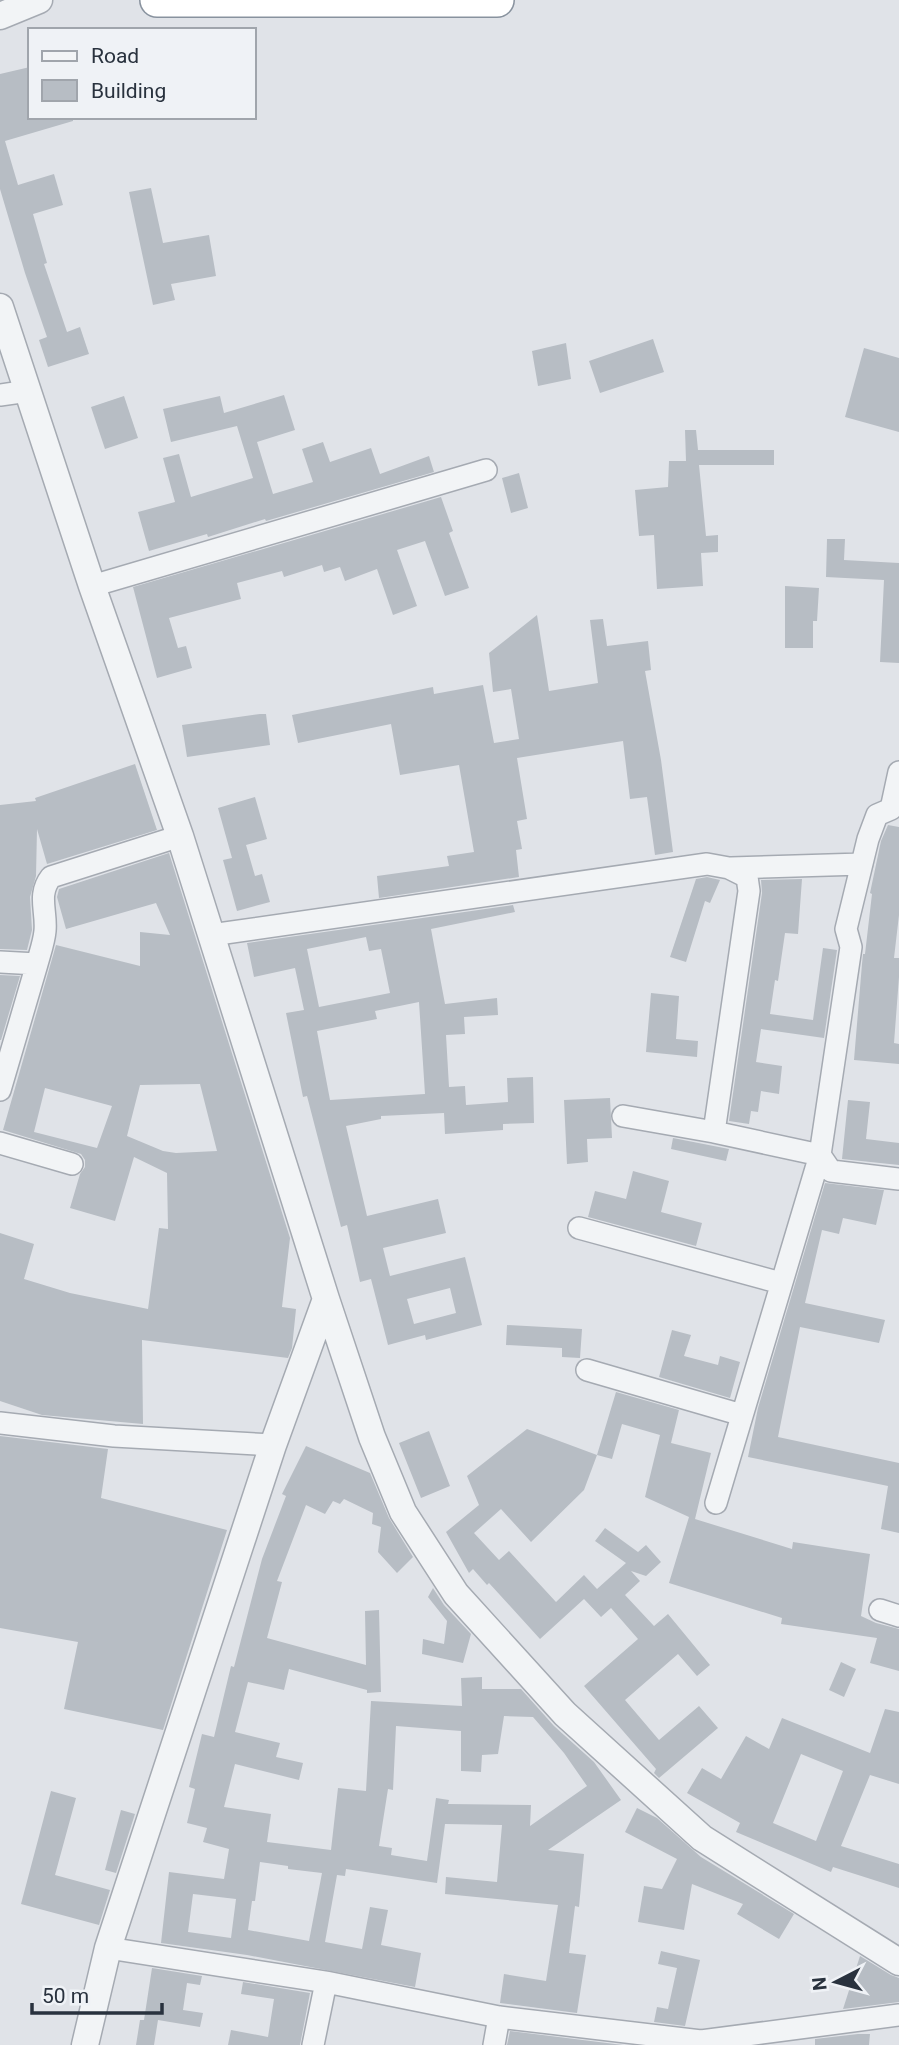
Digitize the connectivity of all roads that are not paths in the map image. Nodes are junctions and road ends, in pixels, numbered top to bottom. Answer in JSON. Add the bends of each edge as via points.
{"nodes":[{"id":1,"x":39,"y":0,"type":"edge"},
{"id":2,"x":157,"y":0,"type":"edge"},
{"id":3,"x":287,"y":0,"type":"edge"},
{"id":4,"x":497,"y":0,"type":"edge"},
{"id":5,"x":0,"y":16,"type":"edge"},
{"id":6,"x":0,"y":307,"type":"edge"},
{"id":7,"x":28,"y":391,"type":"junction"},
{"id":8,"x":0,"y":395,"type":"edge"},
{"id":9,"x":486,"y":470,"type":"dead end"},
{"id":10,"x":92,"y":586,"type":"junction"},
{"id":11,"x":899,"y":772,"type":"edge"},
{"id":12,"x":895,"y":809,"type":"edge"},
{"id":13,"x":180,"y":836,"type":"junction"},
{"id":14,"x":862,"y":864,"type":"junction"},
{"id":15,"x":729,"y":868,"type":"junction"},
{"id":16,"x":211,"y":935,"type":"junction"},
{"id":17,"x":0,"y":962,"type":"edge"},
{"id":18,"x":37,"y":964,"type":"junction"},
{"id":19,"x":0,"y":1090,"type":"edge"},
{"id":20,"x":623,"y":1116,"type":"dead end"},
{"id":21,"x":714,"y":1132,"type":"junction"},
{"id":22,"x":0,"y":1143,"type":"edge"},
{"id":23,"x":820,"y":1156,"type":"junction"},
{"id":24,"x":72,"y":1164,"type":"dead end"},
{"id":25,"x":899,"y":1179,"type":"edge"},
{"id":26,"x":579,"y":1228,"type":"dead end"},
{"id":27,"x":781,"y":1283,"type":"junction"},
{"id":28,"x":326,"y":1299,"type":"junction"},
{"id":29,"x":587,"y":1370,"type":"dead end"},
{"id":30,"x":742,"y":1415,"type":"junction"},
{"id":31,"x":0,"y":1423,"type":"edge"},
{"id":32,"x":273,"y":1445,"type":"junction"},
{"id":33,"x":716,"y":1503,"type":"dead end"},
{"id":34,"x":108,"y":1948,"type":"junction"},
{"id":35,"x":899,"y":1962,"type":"edge"},
{"id":36,"x":326,"y":1982,"type":"junction"},
{"id":37,"x":899,"y":2015,"type":"edge"},
{"id":38,"x":499,"y":2017,"type":"junction"},
{"id":39,"x":701,"y":2043,"type":"edge"},
{"id":40,"x":85,"y":2045,"type":"edge"},
{"id":41,"x":313,"y":2045,"type":"edge"},
{"id":42,"x":494,"y":2045,"type":"edge"}],
"edges":[{"from":1,"to":5,"type":"street"},
{"from":2,"to":3,"type":"highway"},
{"from":3,"to":4,"type":"highway"},
{"from":6,"to":7,"type":"street"},
{"from":7,"to":8,"type":"street"},
{"from":7,"to":10,"type":"street"},
{"from":9,"to":10,"type":"street"},
{"from":10,"to":13,"type":"street"},
{"from":11,"to":12,"type":"street"},
{"from":12,"to":14,"type":"street","via":[[877,815]]},
{"from":13,"to":16,"type":"street"},
{"from":13,"to":18,"type":"street","via":[[51,877],[44,885],[45,929]]},
{"from":14,"to":15,"type":"street"},
{"from":14,"to":23,"type":"street","via":[[846,929],[851,947]]},
{"from":15,"to":16,"type":"street","via":[[707,864]]},
{"from":15,"to":21,"type":"street","via":[[747,877],[749,891]]},
{"from":16,"to":28,"type":"street"},
{"from":17,"to":18,"type":"street"},
{"from":18,"to":19,"type":"street"},
{"from":20,"to":21,"type":"street"},
{"from":21,"to":23,"type":"street"},
{"from":22,"to":24,"type":"street"},
{"from":23,"to":25,"type":"street","via":[[831,1171]]},
{"from":23,"to":27,"type":"street"},
{"from":26,"to":27,"type":"street"},
{"from":27,"to":30,"type":"street"},
{"from":28,"to":32,"type":"street"},
{"from":28,"to":35,"type":"street","via":[[403,1513],[456,1594],[565,1714],[702,1838]]},
{"from":29,"to":30,"type":"street"},
{"from":30,"to":33,"type":"street"},
{"from":31,"to":32,"type":"street","via":[[114,1436]]},
{"from":32,"to":34,"type":"street"},
{"from":34,"to":36,"type":"street"},
{"from":34,"to":40,"type":"street"},
{"from":36,"to":38,"type":"street"},
{"from":36,"to":41,"type":"street"},
{"from":37,"to":39,"type":"street"},
{"from":38,"to":39,"type":"street"},
{"from":38,"to":42,"type":"street"}]}
